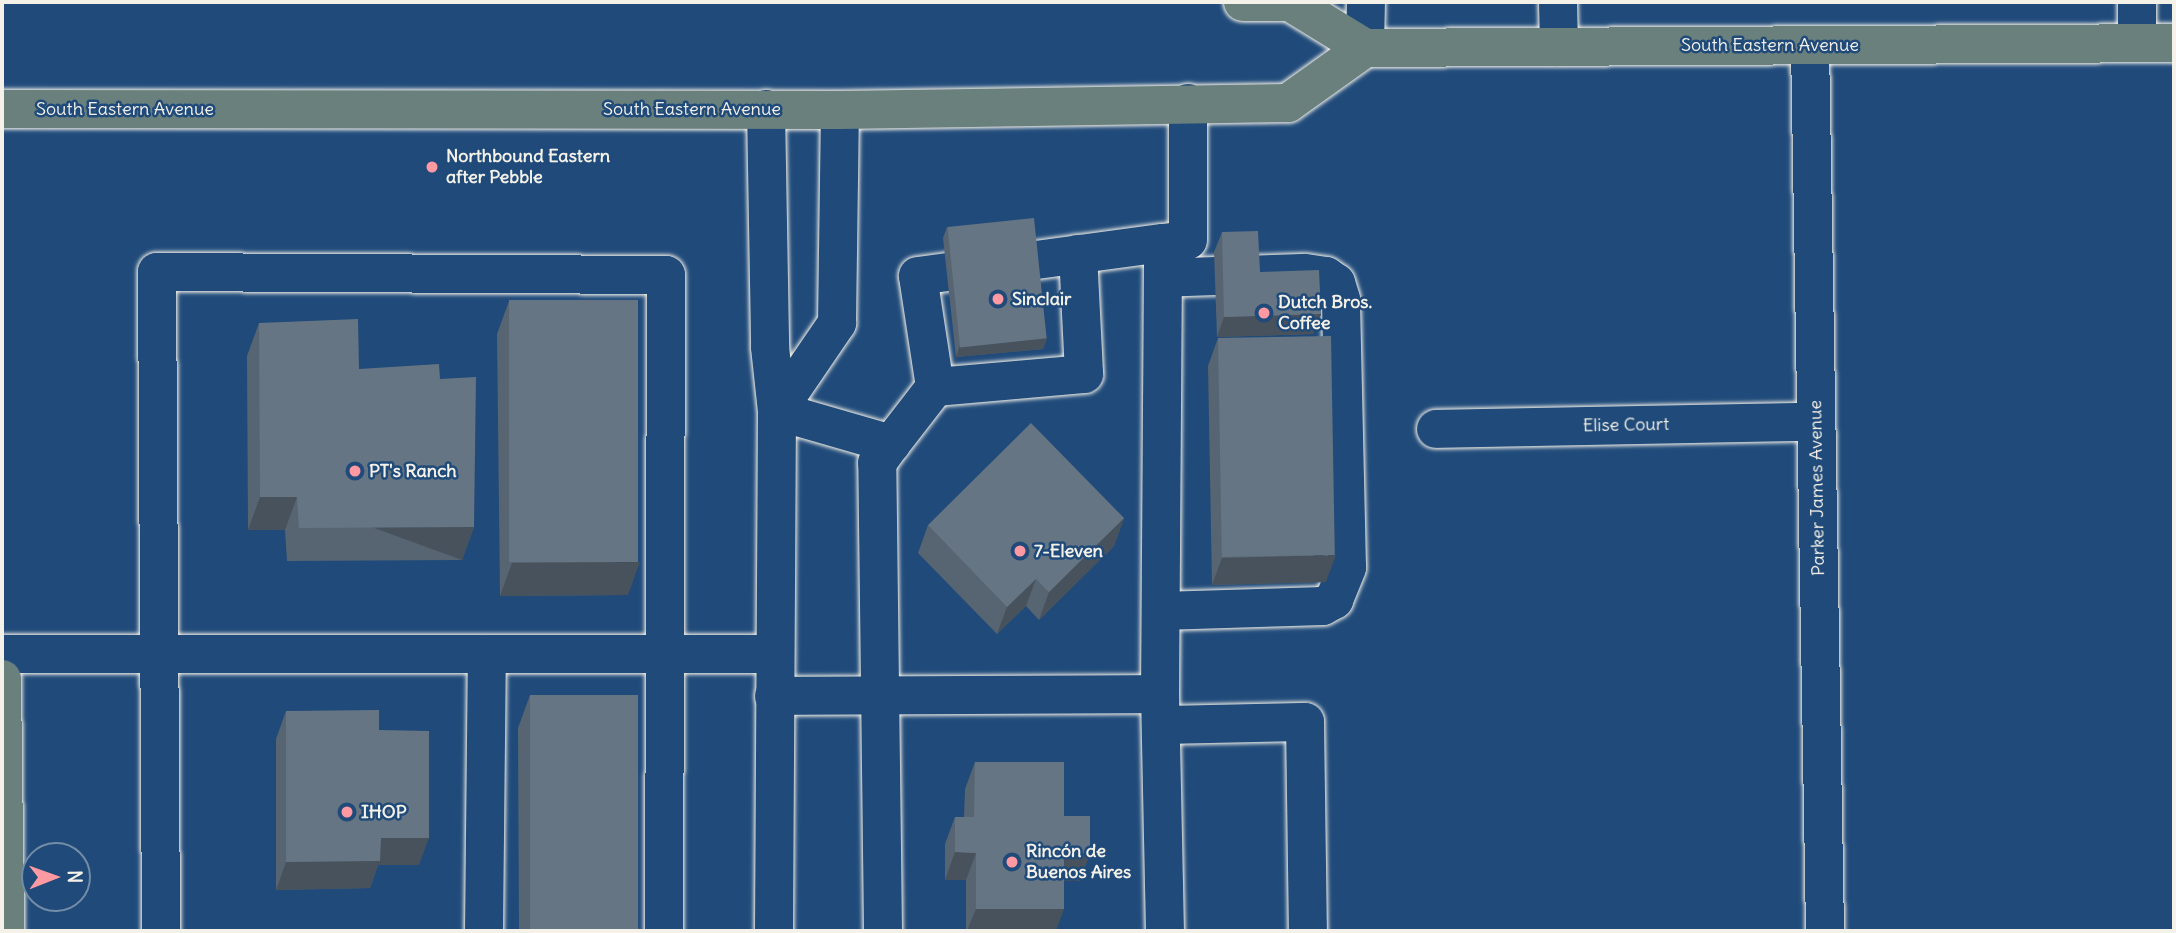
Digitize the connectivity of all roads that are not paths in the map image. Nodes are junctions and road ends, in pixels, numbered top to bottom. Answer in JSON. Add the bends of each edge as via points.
{"nodes":[{"id":1,"x":1243,"y":2,"type":"edge"},
{"id":2,"x":1366,"y":2,"type":"edge"},
{"id":3,"x":1558,"y":2,"type":"edge"},
{"id":4,"x":2137,"y":2,"type":"edge"},
{"id":5,"x":2137,"y":43,"type":"junction"},
{"id":6,"x":2174,"y":43,"type":"edge"},
{"id":7,"x":1810,"y":45,"type":"junction"},
{"id":8,"x":1559,"y":47,"type":"junction"},
{"id":9,"x":1365,"y":48,"type":"junction"},
{"id":10,"x":1188,"y":103,"type":"junction"},
{"id":11,"x":766,"y":109,"type":"junction"},
{"id":12,"x":2,"y":110,"type":"edge"},
{"id":13,"x":840,"y":110,"type":"junction"},
{"id":14,"x":1078,"y":254,"type":"junction"},
{"id":15,"x":1163,"y":260,"type":"junction"},
{"id":16,"x":935,"y":387,"type":"junction"},
{"id":17,"x":777,"y":411,"type":"junction"},
{"id":18,"x":1816,"y":422,"type":"junction"},
{"id":19,"x":1436,"y":429,"type":"dead end"},
{"id":20,"x":891,"y":444,"type":"junction"},
{"id":21,"x":1161,"y":611,"type":"junction"},
{"id":22,"x":160,"y":653,"type":"junction"},
{"id":23,"x":487,"y":653,"type":"junction"},
{"id":24,"x":2,"y":654,"type":"edge"},
{"id":25,"x":666,"y":654,"type":"junction"},
{"id":26,"x":774,"y":654,"type":"junction"},
{"id":27,"x":2,"y":679,"type":"edge"},
{"id":28,"x":880,"y":695,"type":"junction"},
{"id":29,"x":774,"y":696,"type":"junction"},
{"id":30,"x":1161,"y":710,"type":"junction"},
{"id":31,"x":5,"y":931,"type":"edge"},
{"id":32,"x":161,"y":931,"type":"edge"},
{"id":33,"x":484,"y":931,"type":"edge"},
{"id":34,"x":664,"y":931,"type":"edge"},
{"id":35,"x":774,"y":931,"type":"edge"},
{"id":36,"x":883,"y":931,"type":"edge"},
{"id":37,"x":1165,"y":931,"type":"edge"},
{"id":38,"x":1308,"y":931,"type":"edge"},
{"id":39,"x":1825,"y":931,"type":"edge"}],
"edges":[{"from":1,"to":9,"type":"main road","via":[[1290,2]]},
{"from":2,"to":9,"type":"street"},
{"from":3,"to":8,"type":"street"},
{"from":4,"to":5,"type":"street"},
{"from":5,"to":6,"type":"main road","name":"South Eastern Avenue"},
{"from":5,"to":7,"type":"main road","name":"South Eastern Avenue"},
{"from":7,"to":8,"type":"main road","name":"South Eastern Avenue"},
{"from":7,"to":18,"type":"street","name":"Parker James Avenue"},
{"from":8,"to":9,"type":"main road","name":"South Eastern Avenue"},
{"from":9,"to":10,"type":"main road","name":"South Eastern Avenue","via":[[1288,103]]},
{"from":10,"to":13,"type":"main road","name":"South Eastern Avenue"},
{"from":10,"to":15,"type":"street","via":[[1188,240]]},
{"from":11,"to":12,"type":"main road","name":"South Eastern Avenue"},
{"from":11,"to":13,"type":"main road","name":"South Eastern Avenue"},
{"from":11,"to":17,"type":"street","via":[[770,347]]},
{"from":13,"to":17,"type":"street","via":[[836,323]]},
{"from":14,"to":15,"type":"street"},
{"from":14,"to":16,"type":"street","via":[[1084,374]]},
{"from":14,"to":16,"type":"street","via":[[918,276]]},
{"from":15,"to":21,"type":"street"},
{"from":15,"to":21,"type":"street","via":[[1304,273],[1326,276],[1336,283],[1341,299],[1347,567],[1334,600],[1323,606]]},
{"from":16,"to":20,"type":"street"},
{"from":17,"to":20,"type":"street"},
{"from":17,"to":26,"type":"street"},
{"from":18,"to":19,"type":"street","name":"Elise Court"},
{"from":18,"to":39,"type":"street","name":"Parker James Avenue"},
{"from":20,"to":28,"type":"street","via":[[877,463]]},
{"from":21,"to":30,"type":"street"},
{"from":22,"to":23,"type":"street"},
{"from":22,"to":24,"type":"street"},
{"from":22,"to":25,"type":"street","via":[[157,271],[666,275]]},
{"from":22,"to":32,"type":"street"},
{"from":23,"to":25,"type":"street"},
{"from":23,"to":33,"type":"street"},
{"from":25,"to":26,"type":"street"},
{"from":25,"to":34,"type":"street"},
{"from":26,"to":29,"type":"street"},
{"from":27,"to":31,"type":"main road"},
{"from":28,"to":29,"type":"street"},
{"from":28,"to":30,"type":"street"},
{"from":28,"to":36,"type":"street"},
{"from":29,"to":35,"type":"street"},
{"from":30,"to":37,"type":"street"},
{"from":30,"to":38,"type":"street","via":[[1305,722]]}]}
